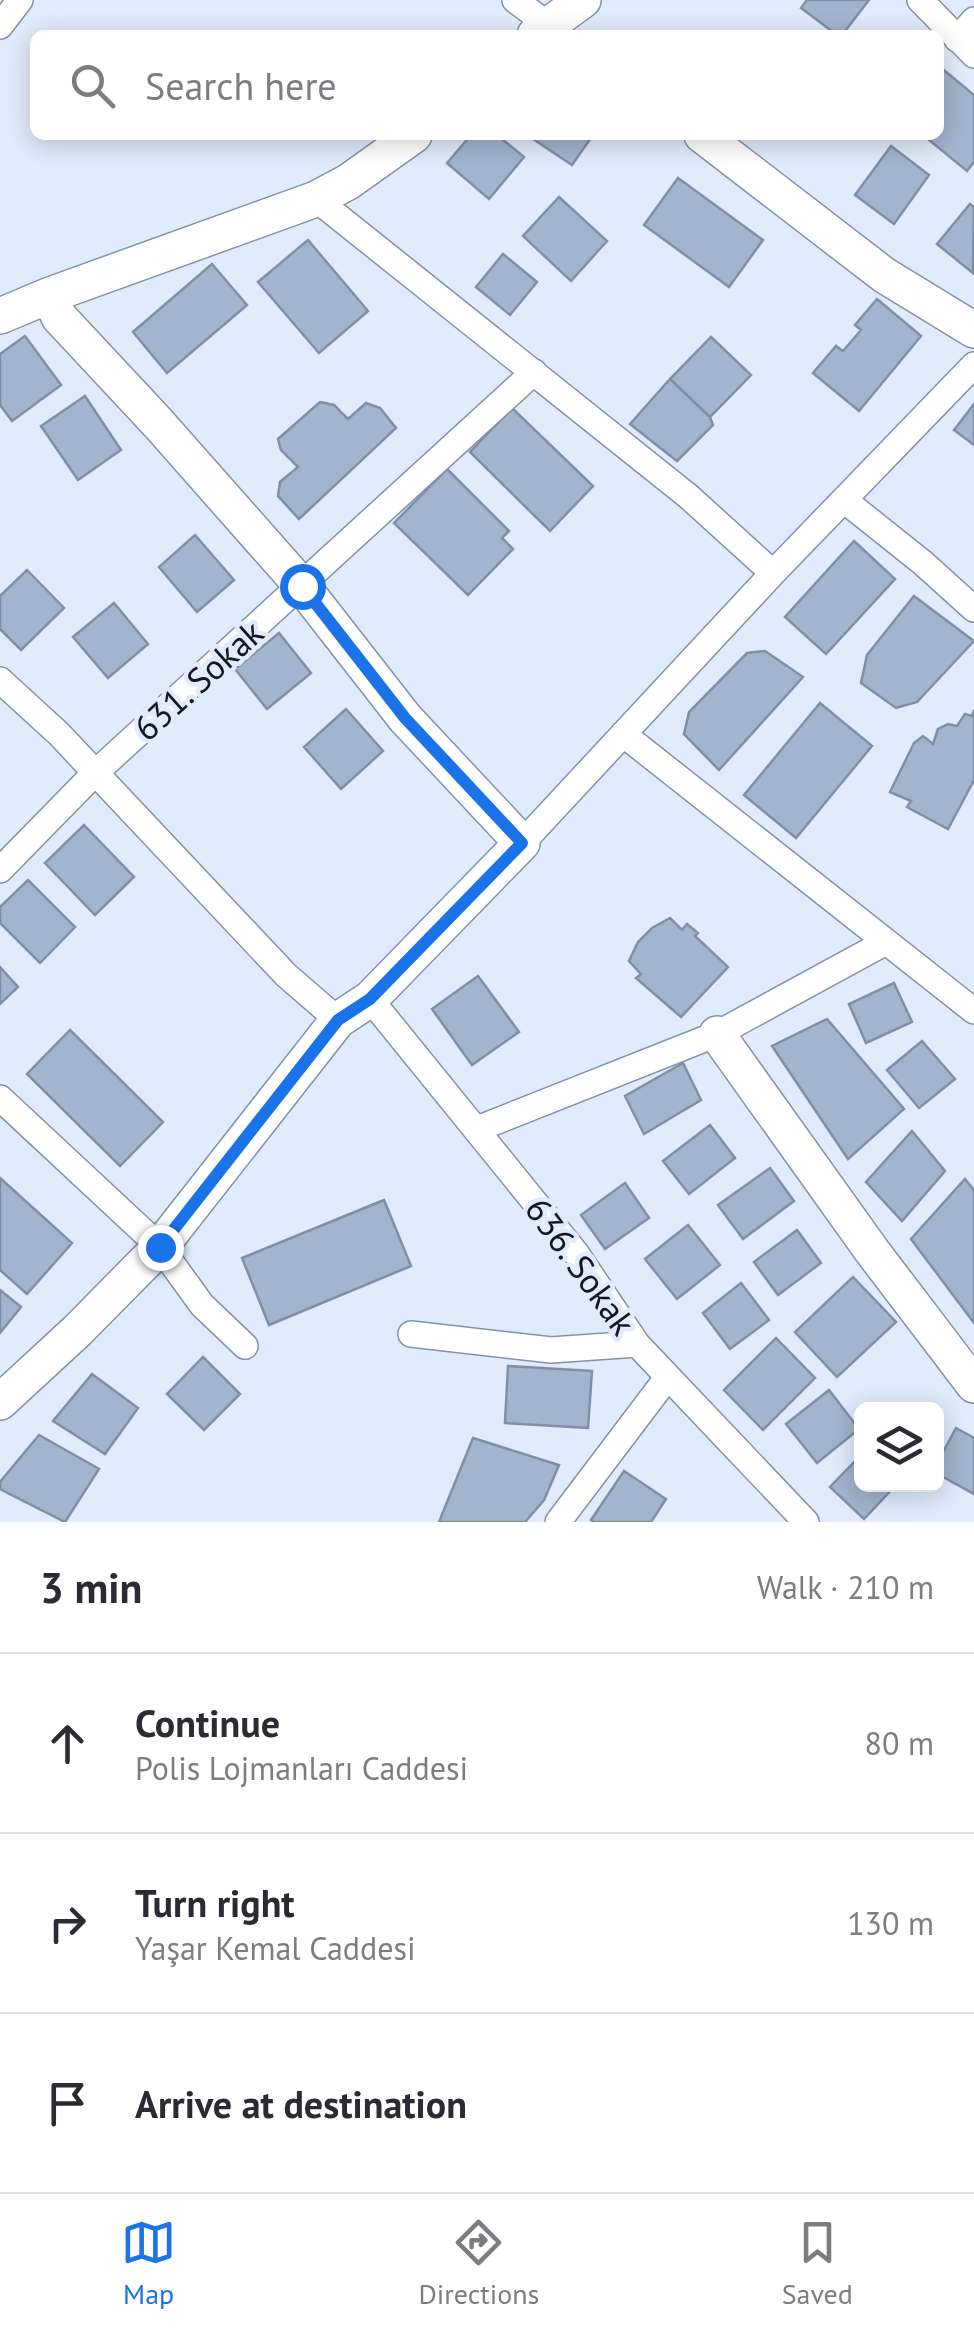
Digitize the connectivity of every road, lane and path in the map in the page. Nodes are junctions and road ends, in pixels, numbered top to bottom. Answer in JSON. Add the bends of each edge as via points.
{"nodes":[{"id":1,"x":20,"y":0,"type":"edge"},
{"id":2,"x":515,"y":0,"type":"edge"},
{"id":3,"x":582,"y":0,"type":"edge"},
{"id":4,"x":920,"y":0,"type":"edge"},
{"id":5,"x":0,"y":26,"type":"edge"},
{"id":6,"x":547,"y":30,"type":"edge"},
{"id":7,"x":549,"y":30,"type":"edge"},
{"id":8,"x":968,"y":38,"type":"edge"},
{"id":9,"x":407,"y":140,"type":"edge"},
{"id":10,"x":708,"y":140,"type":"edge"},
{"id":11,"x":316,"y":198,"type":"junction"},
{"id":12,"x":50,"y":295,"type":"junction"},
{"id":13,"x":0,"y":316,"type":"edge"},
{"id":14,"x":974,"y":330,"type":"edge"},
{"id":15,"x":974,"y":365,"type":"edge"},
{"id":16,"x":534,"y":372,"type":"junction"},
{"id":17,"x":844,"y":500,"type":"junction"},
{"id":18,"x":773,"y":573,"type":"junction"},
{"id":19,"x":302,"y":586,"type":"junction"},
{"id":20,"x":974,"y":609,"type":"edge"},
{"id":21,"x":0,"y":680,"type":"edge"},
{"id":22,"x":623,"y":734,"type":"junction"},
{"id":23,"x":95,"y":773,"type":"junction"},
{"id":24,"x":522,"y":843,"type":"junction"},
{"id":25,"x":0,"y":870,"type":"edge"},
{"id":26,"x":886,"y":942,"type":"junction"},
{"id":27,"x":370,"y":999,"type":"junction"},
{"id":28,"x":974,"y":1011,"type":"edge"},
{"id":29,"x":338,"y":1020,"type":"junction"},
{"id":30,"x":717,"y":1034,"type":"junction"},
{"id":31,"x":0,"y":1098,"type":"edge"},
{"id":32,"x":477,"y":1129,"type":"junction"},
{"id":33,"x":160,"y":1247,"type":"junction"},
{"id":34,"x":411,"y":1334,"type":"dead end"},
{"id":35,"x":637,"y":1344,"type":"junction"},
{"id":36,"x":245,"y":1346,"type":"dead end"},
{"id":37,"x":668,"y":1378,"type":"junction"},
{"id":38,"x":974,"y":1385,"type":"edge"},
{"id":39,"x":0,"y":1402,"type":"edge"},
{"id":40,"x":558,"y":1522,"type":"edge"},
{"id":41,"x":806,"y":1522,"type":"edge"}],
"edges":[{"from":1,"to":5,"type":"street"},
{"from":2,"to":6,"type":"street"},
{"from":3,"to":7,"type":"street"},
{"from":4,"to":8,"type":"street"},
{"from":9,"to":11,"type":"street"},
{"from":10,"to":14,"type":"street","via":[[884,275]]},
{"from":11,"to":12,"type":"street"},
{"from":11,"to":16,"type":"street"},
{"from":12,"to":13,"type":"street"},
{"from":12,"to":19,"type":"street","via":[[60,316]]},
{"from":15,"to":17,"type":"street"},
{"from":16,"to":18,"type":"street"},
{"from":16,"to":19,"type":"street","name":"631. Sokak"},
{"from":17,"to":18,"type":"street"},
{"from":17,"to":20,"type":"street"},
{"from":18,"to":22,"type":"street"},
{"from":19,"to":23,"type":"street","name":"631. Sokak"},
{"from":19,"to":24,"type":"street","via":[[405,718]]},
{"from":21,"to":23,"type":"street"},
{"from":22,"to":24,"type":"street"},
{"from":22,"to":26,"type":"street"},
{"from":23,"to":25,"type":"street","name":"631. Sokak"},
{"from":23,"to":29,"type":"street","via":[[286,976]]},
{"from":24,"to":27,"type":"street"},
{"from":26,"to":28,"type":"street"},
{"from":26,"to":30,"type":"street"},
{"from":27,"to":29,"type":"street"},
{"from":27,"to":32,"type":"street","name":"636. Sokak"},
{"from":29,"to":33,"type":"street"},
{"from":30,"to":32,"type":"street"},
{"from":30,"to":38,"type":"street"},
{"from":31,"to":33,"type":"street"},
{"from":32,"to":35,"type":"street","name":"636. Sokak","via":[[576,1252]]},
{"from":33,"to":36,"type":"street","via":[[202,1305]]},
{"from":33,"to":39,"type":"street"},
{"from":34,"to":35,"type":"street","via":[[551,1350]]},
{"from":35,"to":37,"type":"street","name":"636. Sokak"},
{"from":37,"to":40,"type":"street"},
{"from":37,"to":41,"type":"street","name":"636. Sokak"}]}
